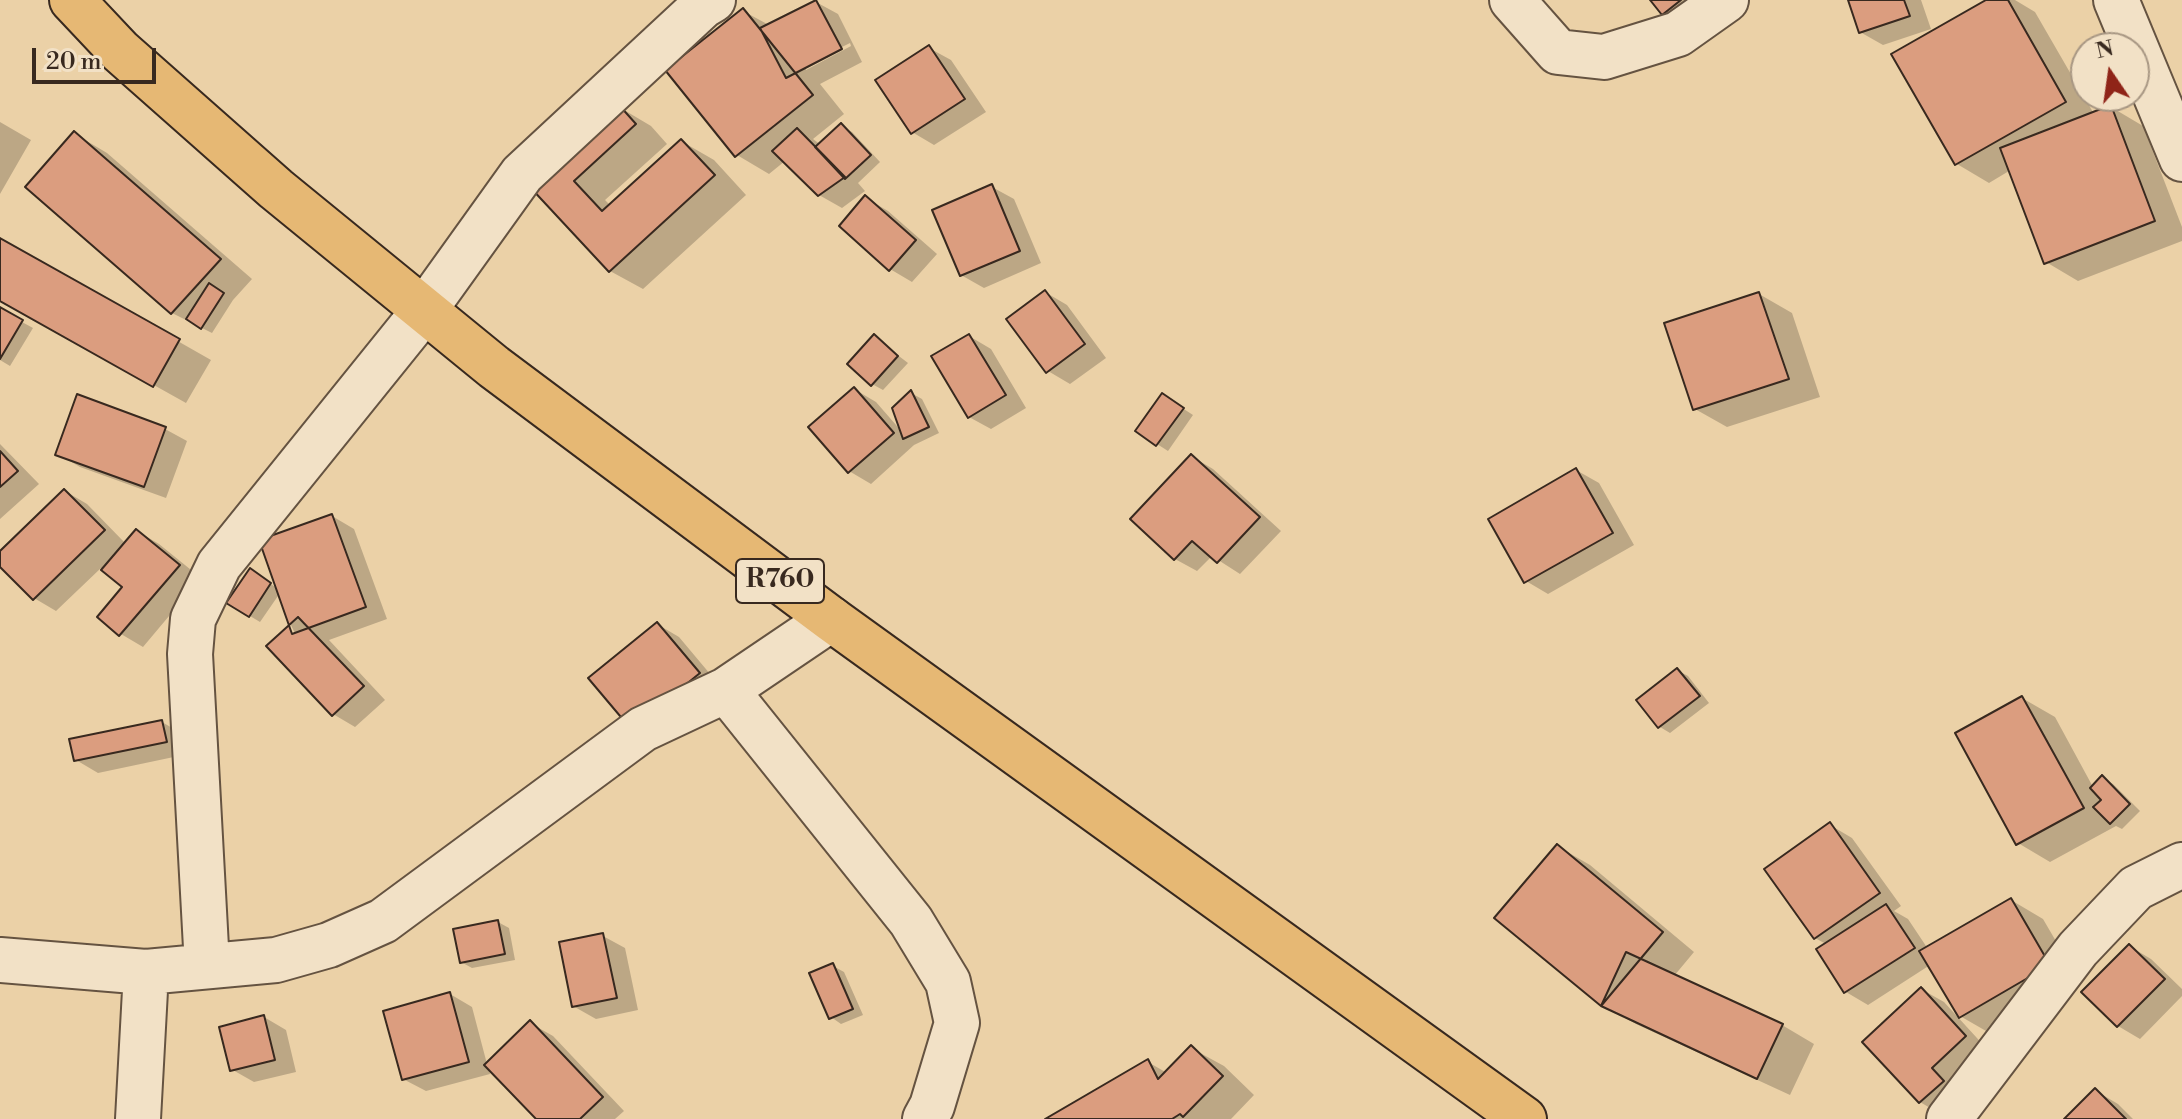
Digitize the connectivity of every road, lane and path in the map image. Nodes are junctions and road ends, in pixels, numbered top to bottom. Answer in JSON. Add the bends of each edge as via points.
{"nodes":[{"id":1,"x":72,"y":0,"type":"edge"},
{"id":2,"x":713,"y":0,"type":"edge"},
{"id":3,"x":1512,"y":0,"type":"edge"},
{"id":4,"x":1726,"y":0,"type":"edge"},
{"id":5,"x":2116,"y":0,"type":"edge"},
{"id":6,"x":2182,"y":159,"type":"edge"},
{"id":7,"x":423,"y":312,"type":"junction"},
{"id":8,"x":831,"y":619,"type":"junction"},
{"id":9,"x":726,"y":690,"type":"junction"},
{"id":10,"x":2182,"y":865,"type":"edge"},
{"id":11,"x":0,"y":960,"type":"edge"},
{"id":12,"x":207,"y":966,"type":"junction"},
{"id":13,"x":146,"y":972,"type":"junction"},
{"id":14,"x":138,"y":1119,"type":"edge"},
{"id":15,"x":925,"y":1119,"type":"edge"},
{"id":16,"x":1524,"y":1119,"type":"edge"},
{"id":17,"x":1949,"y":1119,"type":"edge"}],
"edges":[{"from":1,"to":7,"type":"main road","number":"R760","via":[[131,61]]},
{"from":2,"to":7,"type":"street","via":[[522,174]]},
{"from":3,"to":4,"type":"street","via":[[1558,52],[1604,57],[1678,34]]},
{"from":5,"to":6,"type":"street"},
{"from":7,"to":8,"type":"main road","number":"R760"},
{"from":7,"to":12,"type":"street","via":[[219,565],[193,619],[191,699]]},
{"from":8,"to":9,"type":"street"},
{"from":8,"to":16,"type":"main road","number":"R760"},
{"from":9,"to":12,"type":"street","via":[[643,729],[383,921],[329,945],[276,960]]},
{"from":9,"to":15,"type":"street","via":[[911,921],[948,982],[957,1023]]},
{"from":10,"to":17,"type":"street","via":[[2136,888],[2078,949]]},
{"from":11,"to":13,"type":"street"},
{"from":12,"to":13,"type":"street"},
{"from":13,"to":14,"type":"street"}]}
